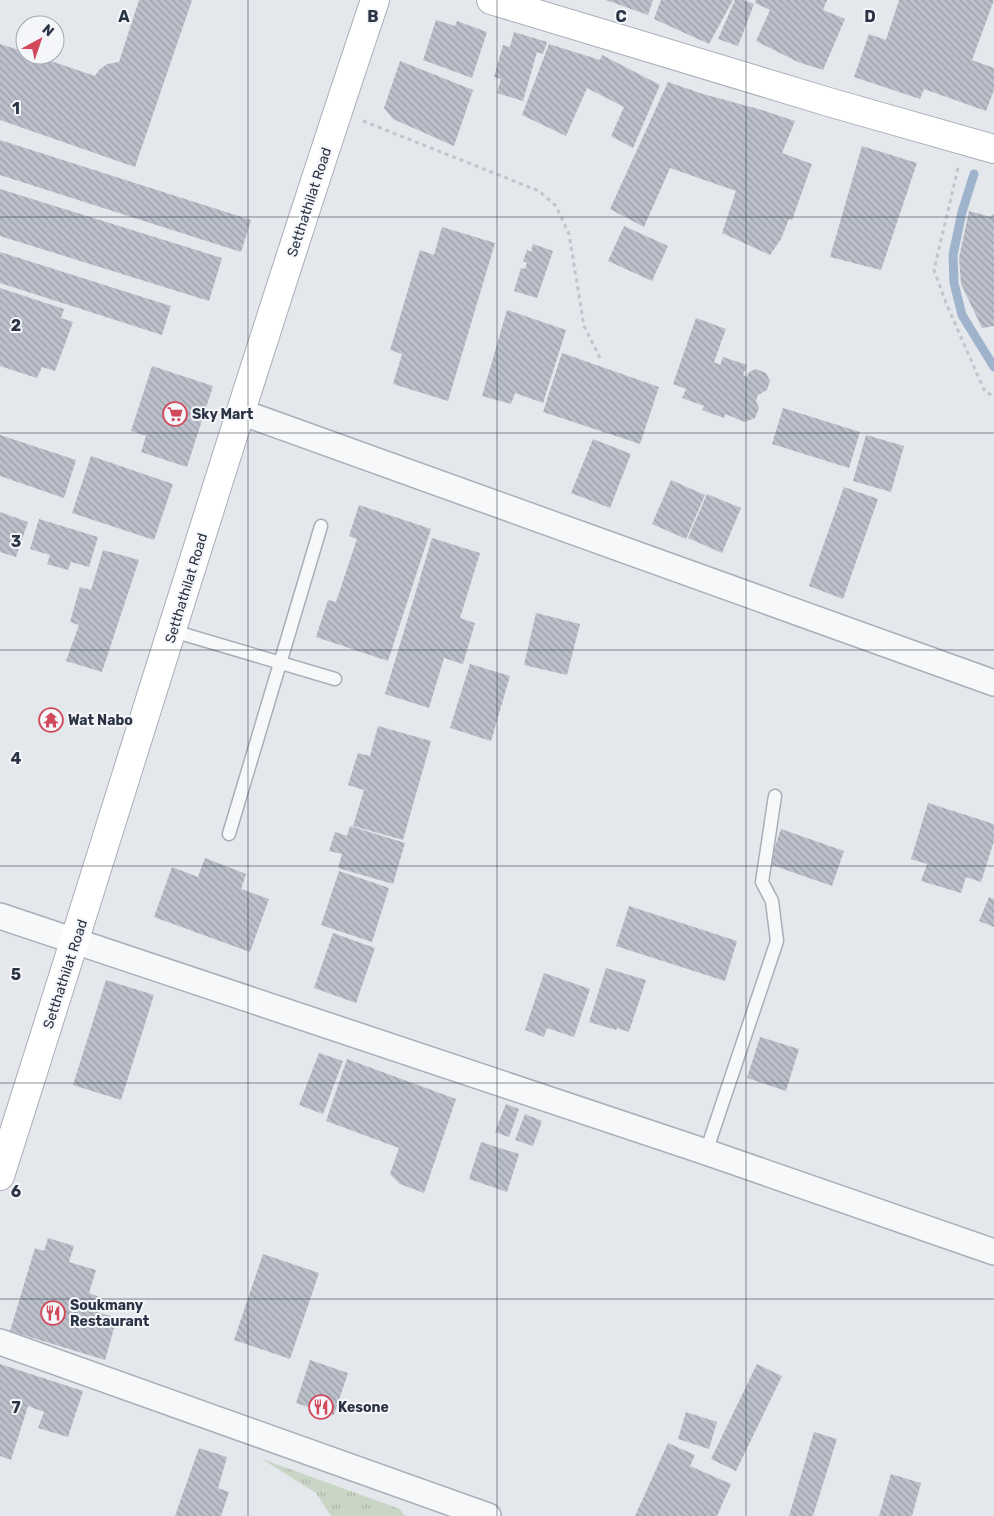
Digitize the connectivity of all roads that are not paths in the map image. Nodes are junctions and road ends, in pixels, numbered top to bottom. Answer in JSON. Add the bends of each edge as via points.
{"nodes":[{"id":1,"x":375,"y":0,"type":"edge"},
{"id":2,"x":491,"y":0,"type":"edge"},
{"id":3,"x":994,"y":149,"type":"edge"},
{"id":4,"x":241,"y":412,"type":"junction"},
{"id":5,"x":321,"y":526,"type":"dead end"},
{"id":6,"x":173,"y":631,"type":"junction"},
{"id":7,"x":280,"y":662,"type":"junction"},
{"id":8,"x":335,"y":679,"type":"dead end"},
{"id":9,"x":994,"y":684,"type":"edge"},
{"id":10,"x":775,"y":796,"type":"dead end"},
{"id":11,"x":228,"y":834,"type":"dead end"},
{"id":12,"x":0,"y":916,"type":"edge"},
{"id":13,"x":76,"y":941,"type":"junction"},
{"id":14,"x":706,"y":1152,"type":"junction"},
{"id":15,"x":0,"y":1176,"type":"edge"},
{"id":16,"x":994,"y":1252,"type":"edge"},
{"id":17,"x":0,"y":1342,"type":"edge"},
{"id":18,"x":451,"y":1510,"type":"edge"},
{"id":19,"x":488,"y":1516,"type":"edge"}],
"edges":[{"from":1,"to":4,"type":"street","name":"Setthathilat Road"},
{"from":2,"to":3,"type":"street"},
{"from":4,"to":6,"type":"street","name":"Setthathilat Road"},
{"from":4,"to":9,"type":"street"},
{"from":5,"to":7,"type":"lane"},
{"from":6,"to":7,"type":"lane"},
{"from":6,"to":13,"type":"street","name":"Setthathilat Road"},
{"from":7,"to":8,"type":"lane"},
{"from":7,"to":11,"type":"lane"},
{"from":10,"to":14,"type":"lane","via":[[762,882],[772,901],[777,941]]},
{"from":12,"to":13,"type":"street"},
{"from":13,"to":14,"type":"street"},
{"from":13,"to":15,"type":"street","name":"Setthathilat Road"},
{"from":14,"to":16,"type":"street"},
{"from":17,"to":18,"type":"street"},
{"from":18,"to":19,"type":"street"}]}
